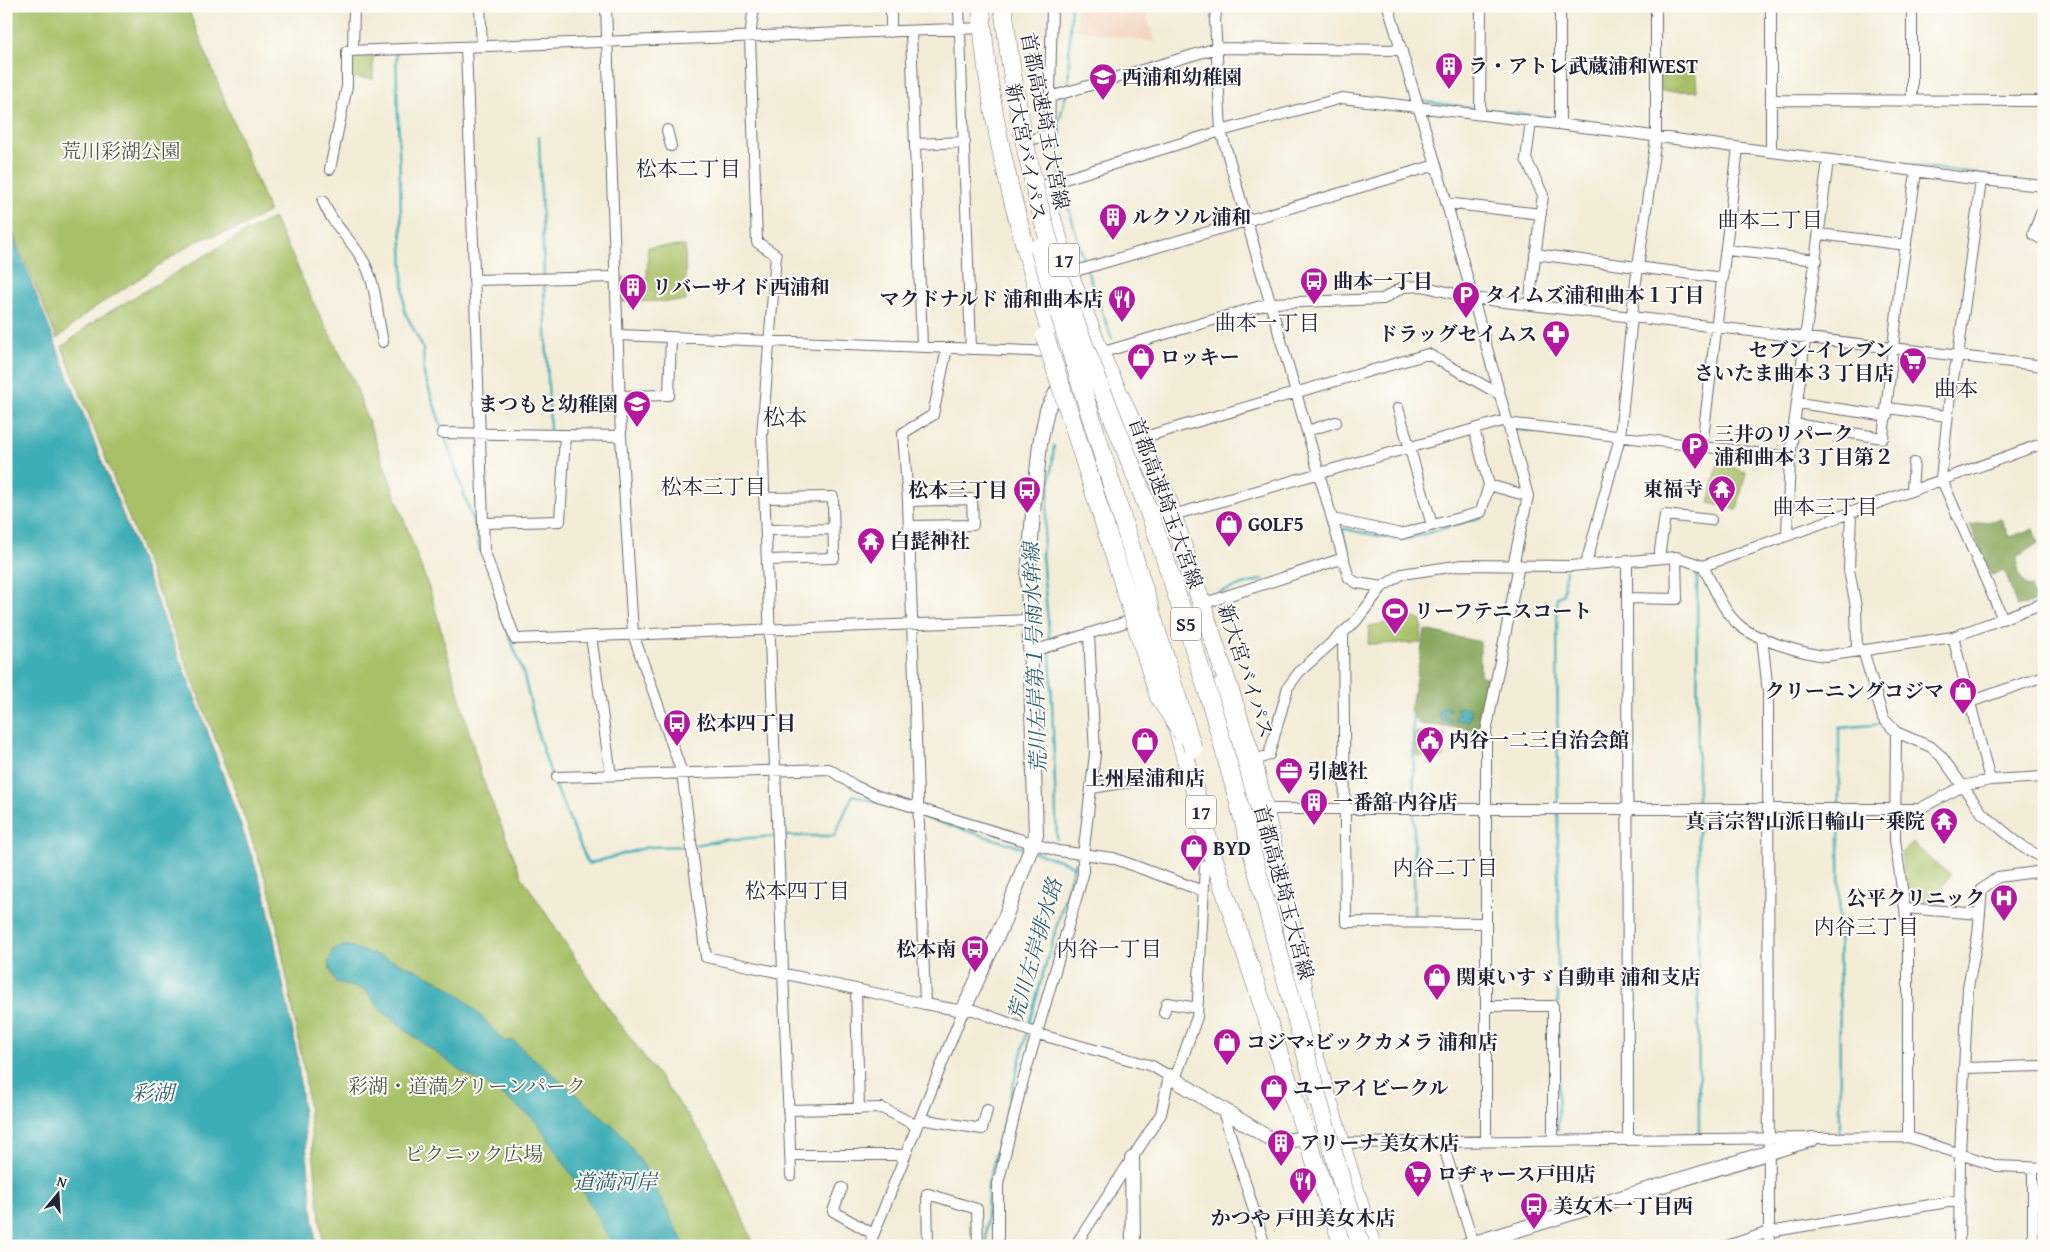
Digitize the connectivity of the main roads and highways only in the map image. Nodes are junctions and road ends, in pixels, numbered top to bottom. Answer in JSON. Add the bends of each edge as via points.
{"nodes":[{"id":1,"x":981,"y":6,"type":"edge"},
{"id":2,"x":992,"y":6,"type":"edge"},
{"id":3,"x":1002,"y":6,"type":"edge"},
{"id":4,"x":1010,"y":6,"type":"edge"},
{"id":5,"x":1023,"y":245,"type":"junction"},
{"id":6,"x":1170,"y":506,"type":"junction"},
{"id":7,"x":1193,"y":749,"type":"junction"},
{"id":8,"x":1283,"y":967,"type":"junction"},
{"id":9,"x":1343,"y":1246,"type":"edge"},
{"id":10,"x":1350,"y":1246,"type":"edge"},
{"id":11,"x":1362,"y":1246,"type":"edge"},
{"id":12,"x":1372,"y":1246,"type":"edge"}],
"edges":[{"from":1,"to":5,"type":"highway","name":"新大宮バイパス","number":"17","via":[[995,117]]},
{"from":2,"to":7,"type":"highway","name":"首都高速埼玉大宮線","number":"S5","bridge":true,"via":[[1002,93],[1023,190],[1059,317]]},
{"from":3,"to":8,"type":"highway","name":"首都高速埼玉大宮線","number":"S5","bridge":true,"via":[[1020,124],[1048,240],[1070,308],[1158,536],[1212,706]]},
{"from":4,"to":6,"type":"highway","name":"新大宮バイパス","number":"17","via":[[1030,140],[1054,182],[1081,270],[1100,354]]},
{"from":5,"to":7,"type":"highway","number":"S5","bridge":true,"via":[[1025,276],[1159,697]]},
{"from":5,"to":9,"type":"highway","name":"新大宮バイパス","number":"17","via":[[1142,617],[1214,857]]},
{"from":6,"to":8,"type":"highway","number":"17","bridge":true,"via":[[1164,518],[1222,702],[1269,881]]},
{"from":6,"to":12,"type":"highway","name":"新大宮バイパス","number":"17","via":[[1253,761],[1298,953],[1314,1051]]},
{"from":7,"to":10,"type":"highway","name":"首都高速埼玉大宮線","number":"S5","via":[[1222,851]]},
{"from":8,"to":11,"type":"highway","name":"首都高速埼玉大宮線","number":"S5","bridge":true,"via":[[1314,1089]]}]}
